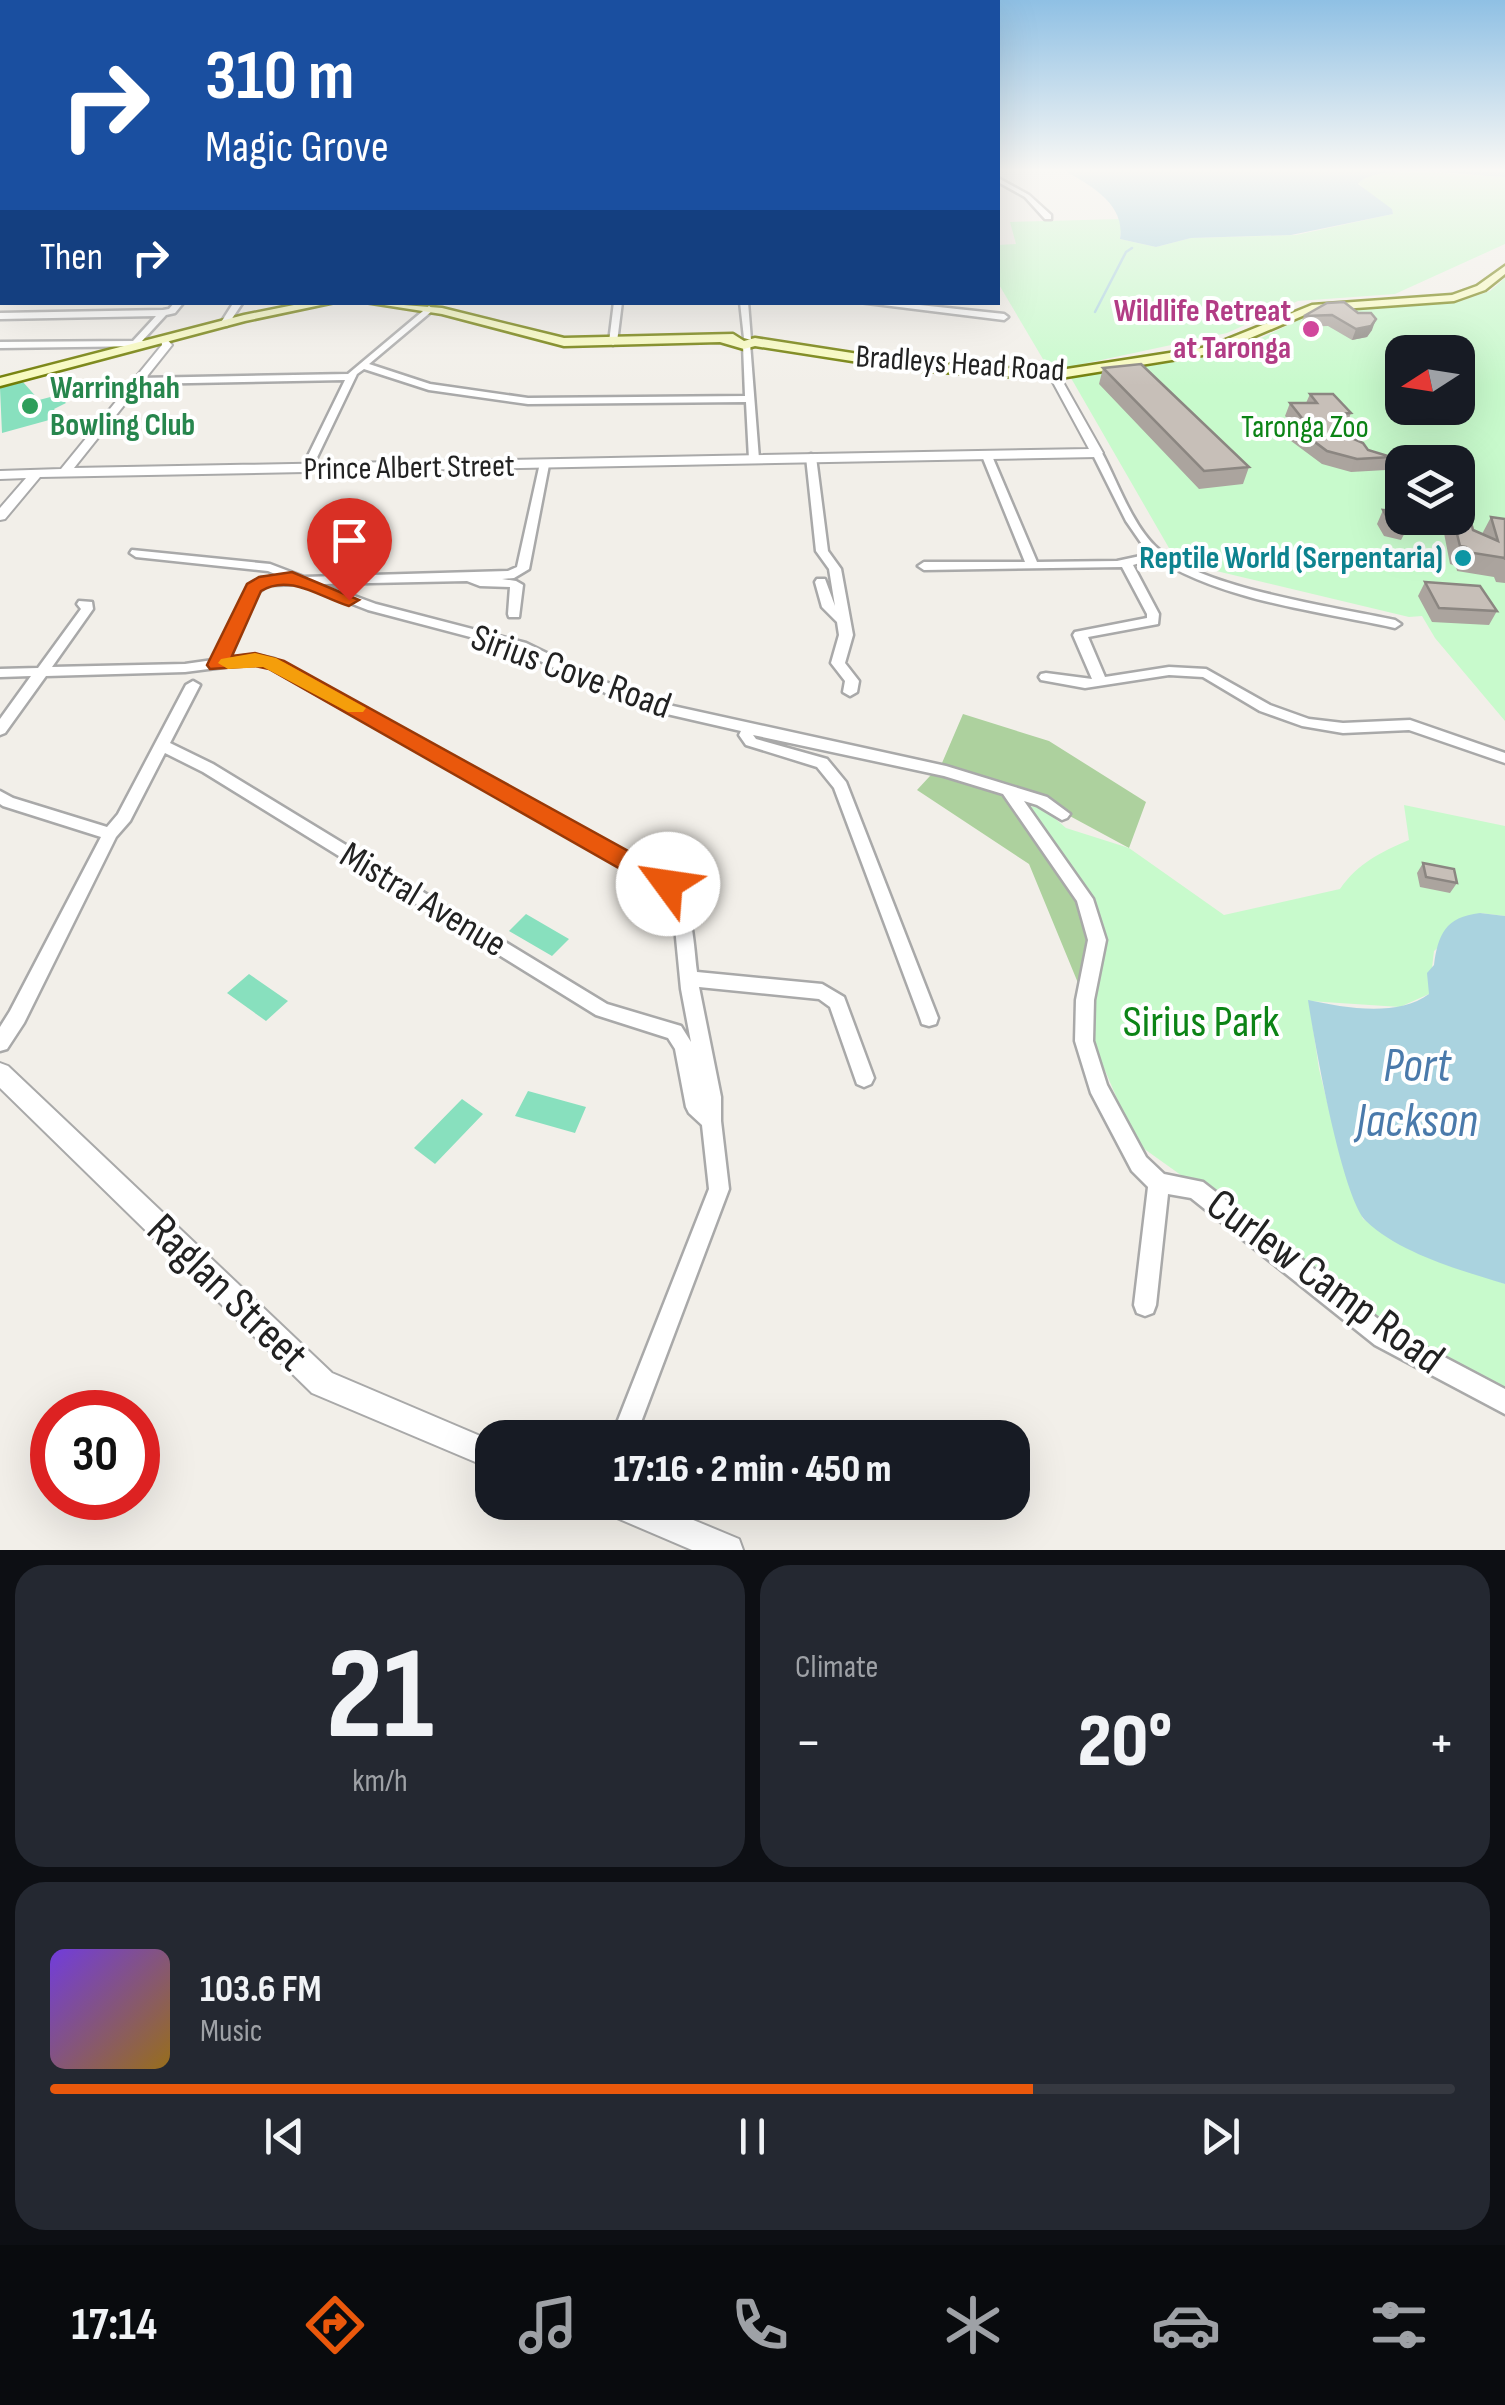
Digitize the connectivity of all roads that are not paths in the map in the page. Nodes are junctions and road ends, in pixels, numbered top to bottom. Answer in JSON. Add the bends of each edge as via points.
{"nodes":[{"id":1,"x":1505,"y":268,"type":"edge"},
{"id":2,"x":89,"y":305,"type":"edge"},
{"id":3,"x":177,"y":305,"type":"edge"},
{"id":4,"x":238,"y":305,"type":"edge"},
{"id":5,"x":316,"y":305,"type":"edge"},
{"id":6,"x":394,"y":305,"type":"edge"},
{"id":7,"x":618,"y":305,"type":"edge"},
{"id":8,"x":744,"y":305,"type":"edge"},
{"id":9,"x":891,"y":305,"type":"edge"},
{"id":10,"x":428,"y":308,"type":"junction"},
{"id":11,"x":79,"y":314,"type":"junction"},
{"id":12,"x":163,"y":314,"type":"junction"},
{"id":13,"x":0,"y":316,"type":"edge"},
{"id":14,"x":1004,"y":317,"type":"dead end"},
{"id":15,"x":224,"y":324,"type":"junction"},
{"id":16,"x":165,"y":340,"type":"junction"},
{"id":17,"x":746,"y":341,"type":"junction"},
{"id":18,"x":613,"y":342,"type":"junction"},
{"id":19,"x":141,"y":343,"type":"junction"},
{"id":20,"x":0,"y":344,"type":"edge"},
{"id":21,"x":364,"y":363,"type":"junction"},
{"id":22,"x":1054,"y":376,"type":"junction"},
{"id":23,"x":350,"y":377,"type":"junction"},
{"id":24,"x":138,"y":381,"type":"junction"},
{"id":25,"x":0,"y":382,"type":"edge"},
{"id":26,"x":749,"y":401,"type":"junction"},
{"id":27,"x":1096,"y":451,"type":"junction"},
{"id":28,"x":986,"y":456,"type":"junction"},
{"id":29,"x":811,"y":457,"type":"junction"},
{"id":30,"x":828,"y":457,"type":"junction"},
{"id":31,"x":754,"y":459,"type":"junction"},
{"id":32,"x":544,"y":465,"type":"junction"},
{"id":33,"x":307,"y":468,"type":"junction"},
{"id":34,"x":36,"y":474,"type":"junction"},
{"id":35,"x":64,"y":474,"type":"junction"},
{"id":36,"x":0,"y":475,"type":"edge"},
{"id":37,"x":0,"y":516,"type":"edge"},
{"id":38,"x":1151,"y":550,"type":"junction"},
{"id":39,"x":136,"y":553,"type":"dead end"},
{"id":40,"x":1032,"y":564,"type":"junction"},
{"id":41,"x":1126,"y":564,"type":"junction"},
{"id":42,"x":924,"y":566,"type":"dead end"},
{"id":43,"x":255,"y":567,"type":"junction"},
{"id":44,"x":470,"y":577,"type":"junction"},
{"id":45,"x":292,"y":578,"type":"junction"},
{"id":46,"x":821,"y":582,"type":"dead end"},
{"id":47,"x":253,"y":588,"type":"junction"},
{"id":48,"x":514,"y":614,"type":"dead end"},
{"id":49,"x":844,"y":621,"type":"junction"},
{"id":50,"x":1395,"y":624,"type":"dead end"},
{"id":51,"x":218,"y":665,"type":"junction"},
{"id":52,"x":38,"y":672,"type":"junction"},
{"id":53,"x":0,"y":673,"type":"edge"},
{"id":54,"x":1046,"y":677,"type":"dead end"},
{"id":55,"x":1100,"y":682,"type":"junction"},
{"id":56,"x":193,"y":685,"type":"dead end"},
{"id":57,"x":850,"y":692,"type":"dead end"},
{"id":58,"x":750,"y":727,"type":"junction"},
{"id":59,"x":0,"y":730,"type":"edge"},
{"id":60,"x":162,"y":745,"type":"junction"},
{"id":61,"x":1505,"y":758,"type":"edge"},
{"id":62,"x":1009,"y":791,"type":"junction"},
{"id":63,"x":0,"y":796,"type":"edge"},
{"id":64,"x":1062,"y":814,"type":"dead end"},
{"id":65,"x":110,"y":834,"type":"junction"},
{"id":66,"x":691,"y":979,"type":"junction"},
{"id":67,"x":929,"y":1018,"type":"dead end"},
{"id":68,"x":0,"y":1043,"type":"edge"},
{"id":69,"x":0,"y":1073,"type":"edge"},
{"id":70,"x":864,"y":1078,"type":"dead end"},
{"id":71,"x":711,"y":1121,"type":"junction"},
{"id":72,"x":1159,"y":1183,"type":"junction"},
{"id":73,"x":1146,"y":1305,"type":"dead end"},
{"id":74,"x":1505,"y":1402,"type":"edge"},
{"id":75,"x":630,"y":1420,"type":"edge"},
{"id":76,"x":475,"y":1447,"type":"edge"},
{"id":77,"x":656,"y":1520,"type":"edge"},
{"id":78,"x":727,"y":1550,"type":"edge"}],
"edges":[{"from":1,"to":22,"type":"main road","name":"Bradleys Head Road","via":[[1462,296],[1312,308],[1211,350]]},
{"from":2,"to":11,"type":"street"},
{"from":3,"to":12,"type":"street"},
{"from":4,"to":15,"type":"street"},
{"from":5,"to":15,"type":"main road"},
{"from":6,"to":10,"type":"main road","name":"Bradleys Head Road"},
{"from":7,"to":18,"type":"street"},
{"from":8,"to":17,"type":"street"},
{"from":9,"to":14,"type":"street"},
{"from":10,"to":18,"type":"main road","name":"Bradleys Head Road","via":[[556,341]]},
{"from":10,"to":21,"type":"street"},
{"from":11,"to":12,"type":"street"},
{"from":11,"to":13,"type":"street"},
{"from":12,"to":19,"type":"street"},
{"from":15,"to":16,"type":"main road"},
{"from":16,"to":19,"type":"main road"},
{"from":16,"to":24,"type":"street"},
{"from":17,"to":18,"type":"main road","name":"Bradleys Head Road"},
{"from":17,"to":22,"type":"main road","name":"Bradleys Head Road","via":[[918,366]]},
{"from":17,"to":26,"type":"street"},
{"from":19,"to":20,"type":"street"},
{"from":19,"to":25,"type":"main road"},
{"from":21,"to":23,"type":"street"},
{"from":21,"to":26,"type":"street","via":[[459,393],[562,407]]},
{"from":22,"to":27,"type":"street"},
{"from":23,"to":24,"type":"street"},
{"from":23,"to":33,"type":"street"},
{"from":24,"to":35,"type":"street"},
{"from":26,"to":31,"type":"street"},
{"from":27,"to":28,"type":"street","name":"Prince Albert Street"},
{"from":27,"to":30,"type":"street","name":"Prince Albert Street"},
{"from":27,"to":38,"type":"street"},
{"from":28,"to":30,"type":"street","name":"Prince Albert Street"},
{"from":28,"to":40,"type":"street"},
{"from":29,"to":30,"type":"street","name":"Prince Albert Street"},
{"from":29,"to":31,"type":"street","name":"Prince Albert Street"},
{"from":29,"to":49,"type":"street","via":[[822,551],[835,568]]},
{"from":31,"to":32,"type":"street","name":"Prince Albert Street"},
{"from":31,"to":33,"type":"street","name":"Prince Albert Street"},
{"from":32,"to":33,"type":"street","name":"Prince Albert Street"},
{"from":32,"to":44,"type":"street","via":[[523,569]]},
{"from":33,"to":35,"type":"street","name":"Prince Albert Street"},
{"from":34,"to":35,"type":"street","name":"Prince Albert Street"},
{"from":34,"to":36,"type":"street","name":"Prince Albert Street"},
{"from":34,"to":37,"type":"street"},
{"from":38,"to":41,"type":"street","via":[[1152,557]]},
{"from":38,"to":50,"type":"street","via":[[1212,580]]},
{"from":39,"to":43,"type":"street","name":"Sirius Cove Road"},
{"from":40,"to":41,"type":"street"},
{"from":40,"to":42,"type":"street"},
{"from":41,"to":55,"type":"street","via":[[1153,621],[1080,636]]},
{"from":43,"to":45,"type":"street","name":"Sirius Cove Road"},
{"from":43,"to":47,"type":"street"},
{"from":44,"to":45,"type":"street"},
{"from":44,"to":48,"type":"street","via":[[517,585]]},
{"from":45,"to":47,"type":"street"},
{"from":45,"to":58,"type":"street","name":"Sirius Cove Road","via":[[372,608],[521,646],[637,704]]},
{"from":46,"to":49,"type":"street","via":[[828,607]]},
{"from":47,"to":51,"type":"street"},
{"from":49,"to":57,"type":"street","via":[[846,644],[838,663],[852,680]]},
{"from":51,"to":52,"type":"street"},
{"from":51,"to":66,"type":"street","via":[[255,659],[276,665],[668,884],[682,917]]},
{"from":52,"to":52,"type":"street","via":[[74,610],[86,603],[55,657]]},
{"from":52,"to":53,"type":"street"},
{"from":52,"to":59,"type":"street"},
{"from":54,"to":55,"type":"street"},
{"from":55,"to":61,"type":"street","via":[[1169,671],[1206,673],[1265,708],[1307,723],[1410,725]]},
{"from":56,"to":60,"type":"street"},
{"from":58,"to":62,"type":"street","name":"Sirius Cove Road"},
{"from":58,"to":67,"type":"street","via":[[746,739],[822,764],[841,786]]},
{"from":60,"to":65,"type":"street"},
{"from":60,"to":71,"type":"street","name":"Mistral Avenue","via":[[602,1010],[674,1032],[684,1047],[696,1107]]},
{"from":62,"to":64,"type":"street","name":"Sirius Cove Road"},
{"from":62,"to":72,"type":"street","name":"Curlew Camp Road","via":[[1085,899],[1097,940],[1084,1040],[1098,1087],[1127,1144]]},
{"from":63,"to":65,"type":"street"},
{"from":65,"to":68,"type":"street"},
{"from":66,"to":70,"type":"street","via":[[822,992],[838,1002]]},
{"from":66,"to":71,"type":"street"},
{"from":69,"to":76,"type":"street","name":"Raglan Street","via":[[322,1383]]},
{"from":71,"to":75,"type":"street","via":[[719,1189]]},
{"from":72,"to":73,"type":"street"},
{"from":72,"to":74,"type":"street","name":"Curlew Camp Road","via":[[1196,1188],[1384,1336]]},
{"from":77,"to":78,"type":"street"}]}
